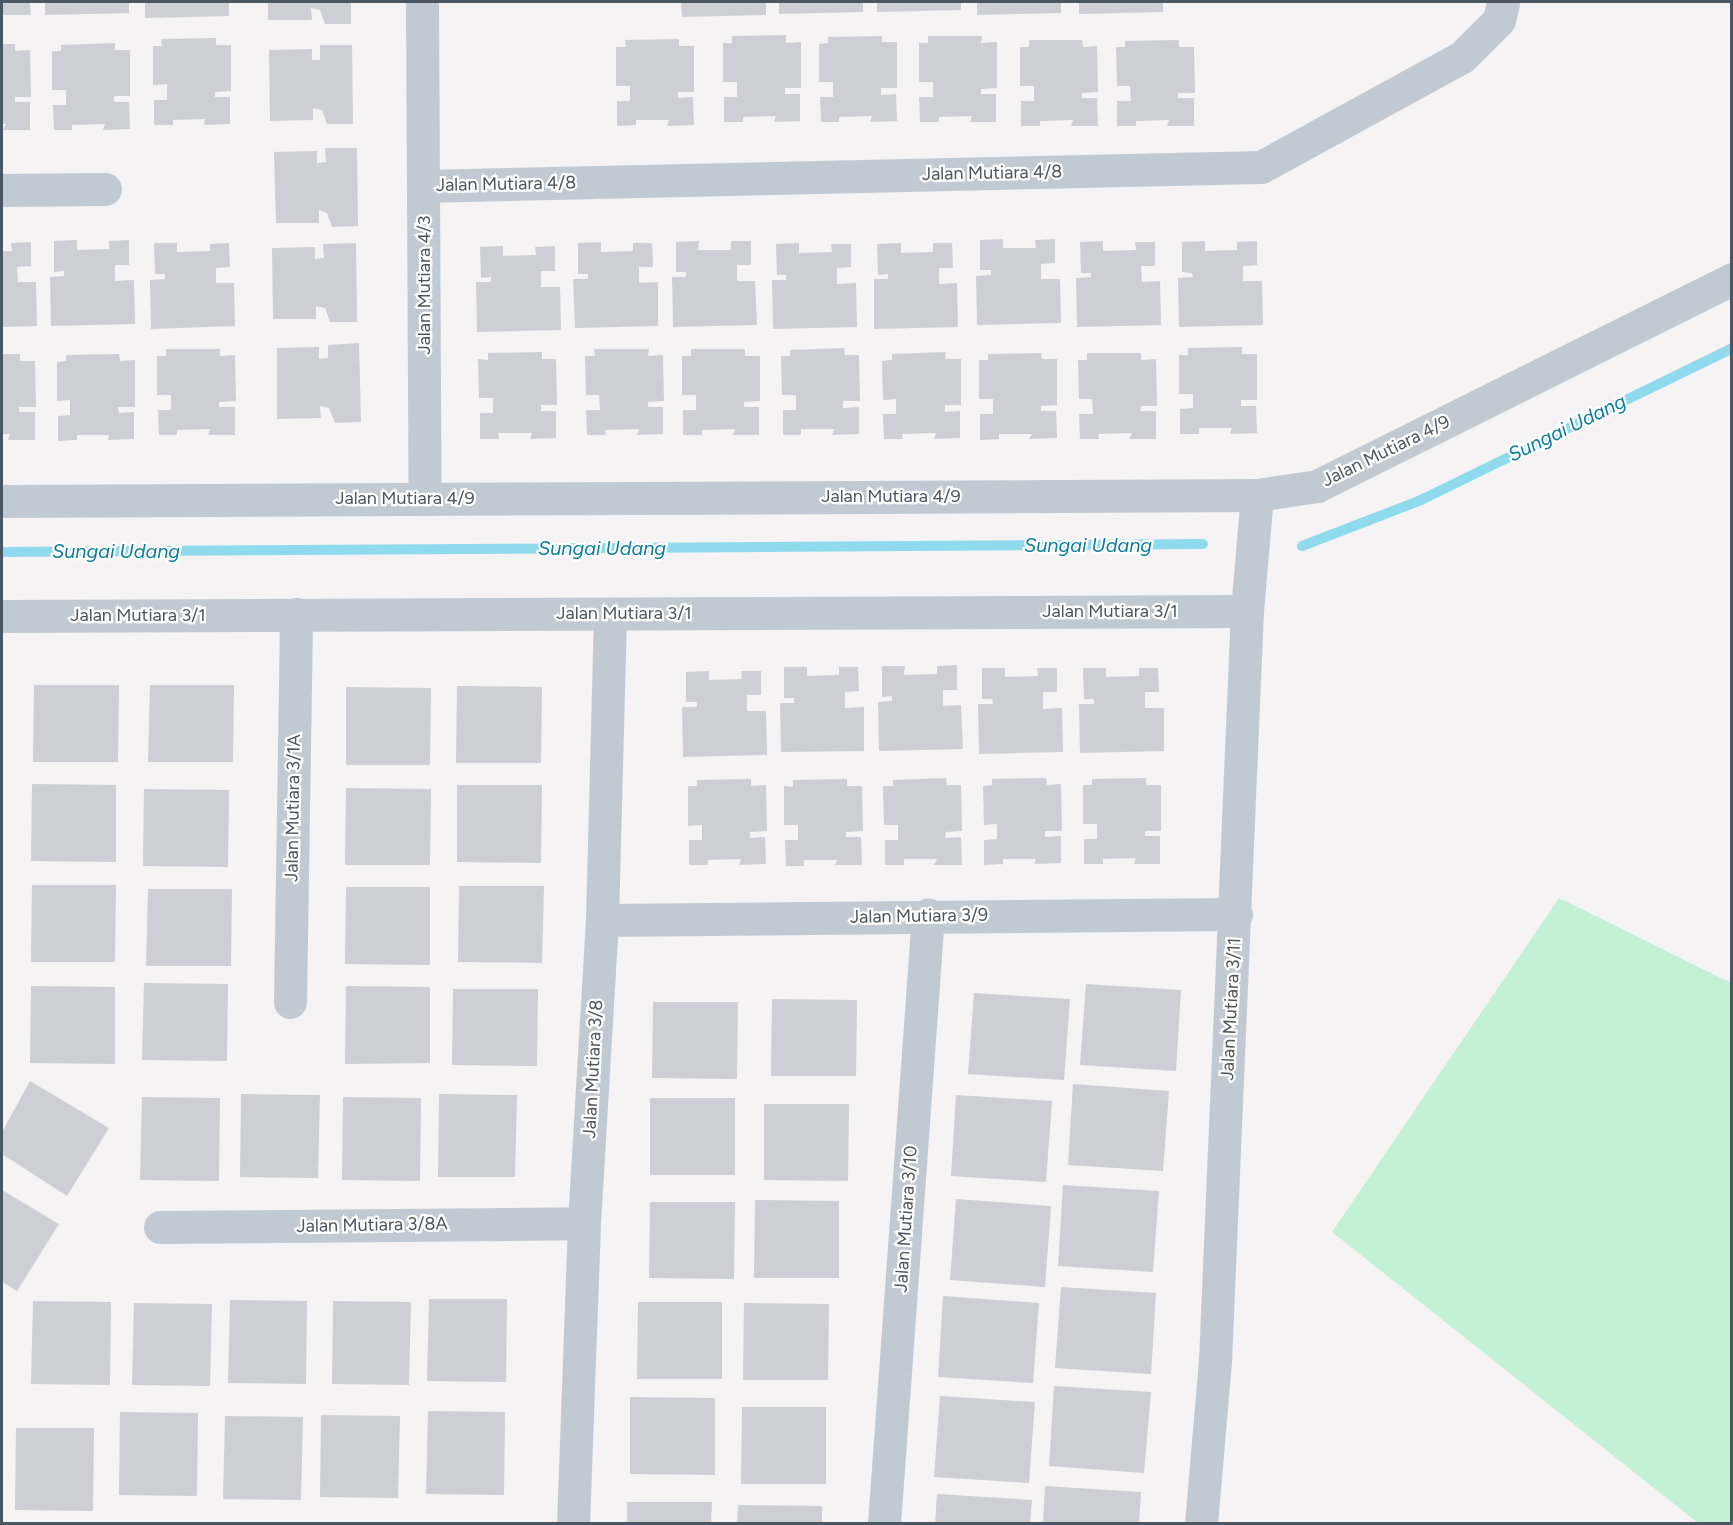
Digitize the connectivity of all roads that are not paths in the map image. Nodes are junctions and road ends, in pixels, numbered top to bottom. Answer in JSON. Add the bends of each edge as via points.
{"nodes":[{"id":1,"x":422,"y":2,"type":"edge"},
{"id":2,"x":1503,"y":2,"type":"edge"},
{"id":3,"x":423,"y":186,"type":"junction"},
{"id":4,"x":105,"y":189,"type":"dead end"},
{"id":5,"x":2,"y":190,"type":"edge"},
{"id":6,"x":1731,"y":279,"type":"edge"},
{"id":7,"x":1257,"y":495,"type":"junction"},
{"id":8,"x":425,"y":497,"type":"junction"},
{"id":9,"x":2,"y":501,"type":"edge"},
{"id":10,"x":1247,"y":611,"type":"junction"},
{"id":11,"x":296,"y":614,"type":"junction"},
{"id":12,"x":610,"y":614,"type":"junction"},
{"id":13,"x":2,"y":616,"type":"edge"},
{"id":14,"x":1236,"y":914,"type":"junction"},
{"id":15,"x":928,"y":915,"type":"junction"},
{"id":16,"x":602,"y":920,"type":"junction"},
{"id":17,"x":290,"y":1002,"type":"dead end"},
{"id":18,"x":584,"y":1223,"type":"junction"},
{"id":19,"x":160,"y":1227,"type":"dead end"},
{"id":20,"x":573,"y":1524,"type":"edge"},
{"id":21,"x":884,"y":1524,"type":"edge"},
{"id":22,"x":1201,"y":1524,"type":"edge"}],
"edges":[{"from":1,"to":3,"type":"street","name":"Jalan Mutiara 4/3"},
{"from":2,"to":3,"type":"street","name":"Jalan Mutiara 4/8","via":[[1499,20],[1462,57],[1261,166]]},
{"from":3,"to":8,"type":"street","name":"Jalan Mutiara 4/3"},
{"from":4,"to":5,"type":"street"},
{"from":6,"to":7,"type":"street","name":"Jalan Mutiara 4/9","via":[[1317,486]]},
{"from":7,"to":8,"type":"street","name":"Jalan Mutiara 4/9"},
{"from":7,"to":10,"type":"street","name":"Jalan Mutiara 3/11"},
{"from":8,"to":9,"type":"street","name":"Jalan Mutiara 4/9"},
{"from":10,"to":12,"type":"street","name":"Jalan Mutiara 3/1"},
{"from":10,"to":14,"type":"street","name":"Jalan Mutiara 3/11"},
{"from":11,"to":12,"type":"street","name":"Jalan Mutiara 3/1"},
{"from":11,"to":13,"type":"street","name":"Jalan Mutiara 3/1"},
{"from":11,"to":17,"type":"street","name":"Jalan Mutiara 3/1A"},
{"from":12,"to":16,"type":"street","name":"Jalan Mutiara 3/8"},
{"from":14,"to":15,"type":"street","name":"Jalan Mutiara 3/9"},
{"from":14,"to":22,"type":"street","name":"Jalan Mutiara 3/11","via":[[1215,1361]]},
{"from":15,"to":16,"type":"street","name":"Jalan Mutiara 3/9"},
{"from":15,"to":21,"type":"street","name":"Jalan Mutiara 3/10"},
{"from":16,"to":18,"type":"street","name":"Jalan Mutiara 3/8"},
{"from":18,"to":19,"type":"street","name":"Jalan Mutiara 3/8A"},
{"from":18,"to":20,"type":"street","name":"Jalan Mutiara 3/8"}]}
